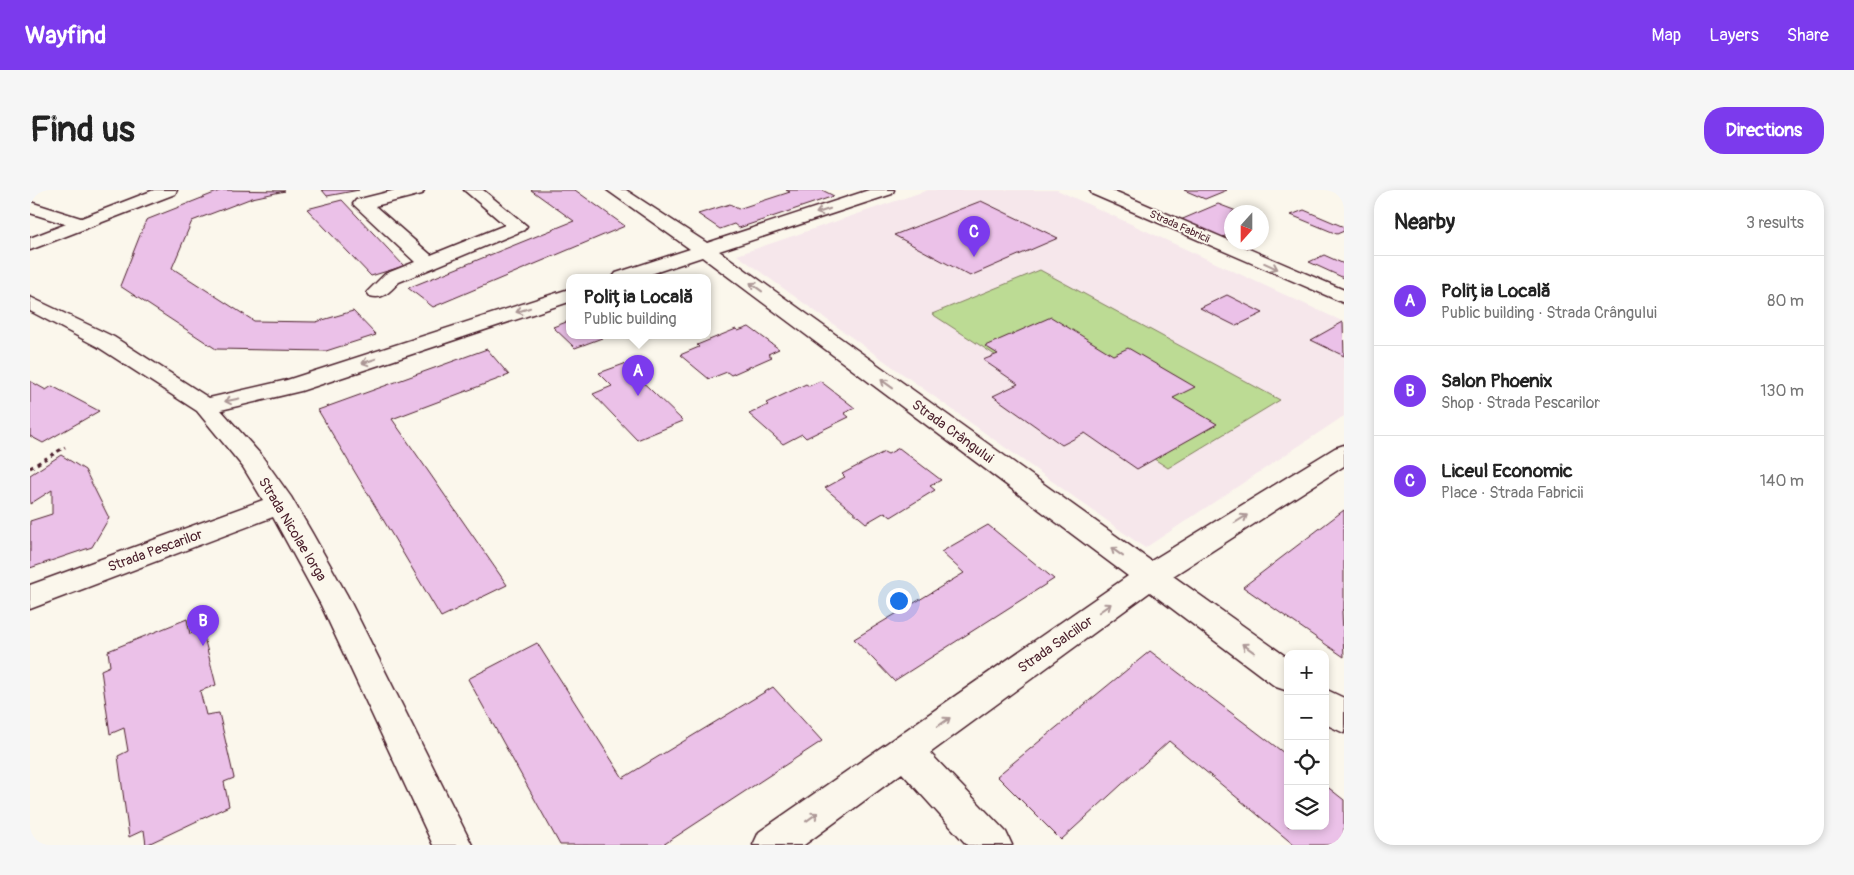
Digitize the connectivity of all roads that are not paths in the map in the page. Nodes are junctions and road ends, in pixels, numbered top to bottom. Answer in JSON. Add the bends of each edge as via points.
{"nodes":[{"id":1,"x":169,"y":190,"type":"edge"},
{"id":2,"x":416,"y":190,"type":"edge"},
{"id":3,"x":472,"y":190,"type":"edge"},
{"id":4,"x":615,"y":190,"type":"edge"},
{"id":5,"x":886,"y":190,"type":"edge"},
{"id":6,"x":1098,"y":190,"type":"edge"},
{"id":7,"x":859,"y":193,"type":"edge"},
{"id":8,"x":30,"y":207,"type":"edge"},
{"id":9,"x":47,"y":214,"type":"junction"},
{"id":10,"x":30,"y":221,"type":"edge"},
{"id":11,"x":81,"y":224,"type":"junction"},
{"id":12,"x":30,"y":244,"type":"edge"},
{"id":13,"x":705,"y":250,"type":"junction"},
{"id":14,"x":428,"y":263,"type":"junction"},
{"id":15,"x":632,"y":274,"type":"edge"},
{"id":16,"x":377,"y":292,"type":"dead end"},
{"id":17,"x":566,"y":296,"type":"edge"},
{"id":18,"x":1344,"y":298,"type":"edge"},
{"id":19,"x":30,"y":304,"type":"edge"},
{"id":20,"x":293,"y":386,"type":"junction"},
{"id":21,"x":205,"y":406,"type":"junction"},
{"id":22,"x":226,"y":428,"type":"junction"},
{"id":23,"x":1344,"y":454,"type":"edge"},
{"id":24,"x":281,"y":504,"type":"junction"},
{"id":25,"x":1150,"y":576,"type":"junction"},
{"id":26,"x":30,"y":597,"type":"edge"},
{"id":27,"x":1284,"y":674,"type":"edge"},
{"id":28,"x":1329,"y":707,"type":"edge"},
{"id":29,"x":1344,"y":718,"type":"edge"},
{"id":30,"x":904,"y":751,"type":"junction"},
{"id":31,"x":453,"y":845,"type":"edge"},
{"id":32,"x":772,"y":845,"type":"edge"},
{"id":33,"x":993,"y":845,"type":"edge"}],
"edges":[{"from":1,"to":11,"type":"street"},
{"from":2,"to":14,"type":"street","via":[[362,204]]},
{"from":3,"to":14,"type":"street","via":[[518,226]]},
{"from":4,"to":13,"type":"street","name":"Strada Crângului"},
{"from":5,"to":7,"type":"street"},
{"from":6,"to":18,"type":"street","name":"Strada Fabricii","one_way":true},
{"from":7,"to":13,"type":"street","one_way":true},
{"from":8,"to":9,"type":"street"},
{"from":9,"to":10,"type":"street"},
{"from":9,"to":11,"type":"street"},
{"from":11,"to":12,"type":"street"},
{"from":13,"to":15,"type":"street"},
{"from":25,"to":13,"type":"street","name":"Strada Crângului","one_way":true},
{"from":14,"to":16,"type":"street","via":[[392,278]]},
{"from":17,"to":20,"type":"street","one_way":true},
{"from":19,"to":21,"type":"street","name":"Strada Nicolae Iorga","via":[[106,342]]},
{"from":20,"to":21,"type":"street","one_way":true},
{"from":20,"to":22,"type":"street"},
{"from":21,"to":22,"type":"street","name":"Strada Nicolae Iorga"},
{"from":22,"to":24,"type":"street","name":"Strada Nicolae Iorga"},
{"from":25,"to":23,"type":"street","name":"Strada Salciilor","one_way":true},
{"from":24,"to":26,"type":"street","name":"Strada Pescarilor"},
{"from":24,"to":31,"type":"street","name":"Strada Nicolae Iorga","via":[[336,604]]},
{"from":27,"to":25,"type":"street","name":"Strada Crângului","one_way":true},
{"from":30,"to":25,"type":"street","name":"Strada Salciilor","one_way":true},
{"from":28,"to":29,"type":"street"},
{"from":32,"to":30,"type":"street","name":"Strada Salciilor","one_way":true},
{"from":30,"to":33,"type":"street"}]}
